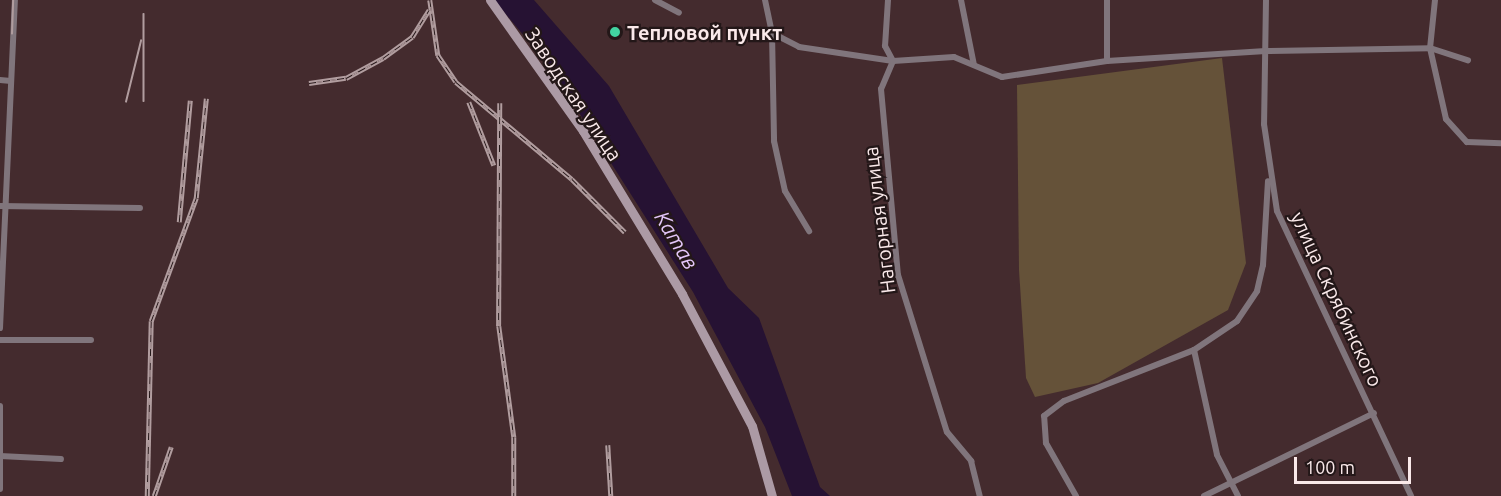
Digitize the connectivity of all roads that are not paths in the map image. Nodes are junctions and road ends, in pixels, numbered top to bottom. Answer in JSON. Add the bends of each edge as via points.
{"nodes":[{"id":1,"x":15,"y":0,"type":"edge"},
{"id":2,"x":655,"y":0,"type":"edge"},
{"id":3,"x":765,"y":0,"type":"edge"},
{"id":4,"x":888,"y":0,"type":"edge"},
{"id":5,"x":961,"y":0,"type":"edge"},
{"id":6,"x":1107,"y":0,"type":"edge"},
{"id":7,"x":1266,"y":0,"type":"edge"},
{"id":8,"x":1435,"y":0,"type":"edge"},
{"id":9,"x":490,"y":1,"type":"edge"},
{"id":10,"x":679,"y":13,"type":"dead end"},
{"id":11,"x":772,"y":33,"type":"junction"},
{"id":12,"x":1430,"y":48,"type":"junction"},
{"id":13,"x":1266,"y":51,"type":"junction"},
{"id":14,"x":1468,"y":60,"type":"dead end"},
{"id":15,"x":893,"y":61,"type":"junction"},
{"id":16,"x":1107,"y":61,"type":"junction"},
{"id":17,"x":975,"y":66,"type":"junction"},
{"id":18,"x":0,"y":80,"type":"edge"},
{"id":19,"x":11,"y":81,"type":"junction"},
{"id":20,"x":1501,"y":143,"type":"edge"},
{"id":21,"x":1268,"y":173,"type":"junction"},
{"id":22,"x":3,"y":206,"type":"edge"},
{"id":23,"x":140,"y":208,"type":"dead end"},
{"id":24,"x":809,"y":231,"type":"dead end"},
{"id":25,"x":0,"y":328,"type":"edge"},
{"id":26,"x":0,"y":340,"type":"edge"},
{"id":27,"x":92,"y":340,"type":"dead end"},
{"id":28,"x":1194,"y":350,"type":"junction"},
{"id":29,"x":0,"y":406,"type":"edge"},
{"id":30,"x":1374,"y":413,"type":"junction"},
{"id":31,"x":0,"y":456,"type":"edge"},
{"id":32,"x":61,"y":459,"type":"dead end"},
{"id":33,"x":1229,"y":482,"type":"junction"},
{"id":34,"x":0,"y":489,"type":"edge"},
{"id":35,"x":772,"y":496,"type":"edge"},
{"id":36,"x":980,"y":496,"type":"edge"},
{"id":37,"x":1076,"y":496,"type":"edge"},
{"id":38,"x":1204,"y":496,"type":"edge"},
{"id":39,"x":1238,"y":496,"type":"edge"},
{"id":40,"x":1411,"y":496,"type":"edge"}],
"edges":[{"from":1,"to":19,"type":"street"},
{"from":2,"to":10,"type":"street"},
{"from":3,"to":11,"type":"street"},
{"from":4,"to":15,"type":"street","via":[[885,46]]},
{"from":5,"to":17,"type":"street"},
{"from":6,"to":16,"type":"street"},
{"from":7,"to":13,"type":"street","name":"улица Скрябинского"},
{"from":8,"to":12,"type":"street"},
{"from":9,"to":35,"type":"street","name":"Заводская улица","via":[[582,131],[682,294],[752,426]]},
{"from":11,"to":15,"type":"street","via":[[799,47]]},
{"from":11,"to":24,"type":"street","via":[[774,141],[785,191]]},
{"from":12,"to":13,"type":"street"},
{"from":12,"to":14,"type":"street"},
{"from":12,"to":20,"type":"street","via":[[1436,94],[1456,135],[1467,142]]},
{"from":13,"to":16,"type":"street"},
{"from":13,"to":21,"type":"street","name":"улица Скрябинского"},
{"from":15,"to":17,"type":"street","via":[[934,55]]},
{"from":15,"to":36,"type":"street","name":"Нагорная улица","via":[[881,89],[898,275],[947,432],[971,461]]},
{"from":16,"to":17,"type":"street","via":[[1002,77]]},
{"from":18,"to":19,"type":"street"},
{"from":19,"to":22,"type":"street"},
{"from":21,"to":28,"type":"street","via":[[1263,265],[1257,291],[1237,321]]},
{"from":21,"to":30,"type":"street","name":"улица Скрябинского","via":[[1296,257]]},
{"from":22,"to":23,"type":"street"},
{"from":22,"to":25,"type":"street"},
{"from":26,"to":27,"type":"street"},
{"from":28,"to":33,"type":"street","via":[[1202,400]]},
{"from":28,"to":37,"type":"street","via":[[1064,401],[1044,416],[1046,443]]},
{"from":29,"to":31,"type":"street"},
{"from":30,"to":33,"type":"street"},
{"from":30,"to":40,"type":"street","name":"улица Скрябинского"},
{"from":31,"to":32,"type":"street"},
{"from":31,"to":34,"type":"street"},
{"from":33,"to":38,"type":"street"},
{"from":33,"to":39,"type":"street"}]}
